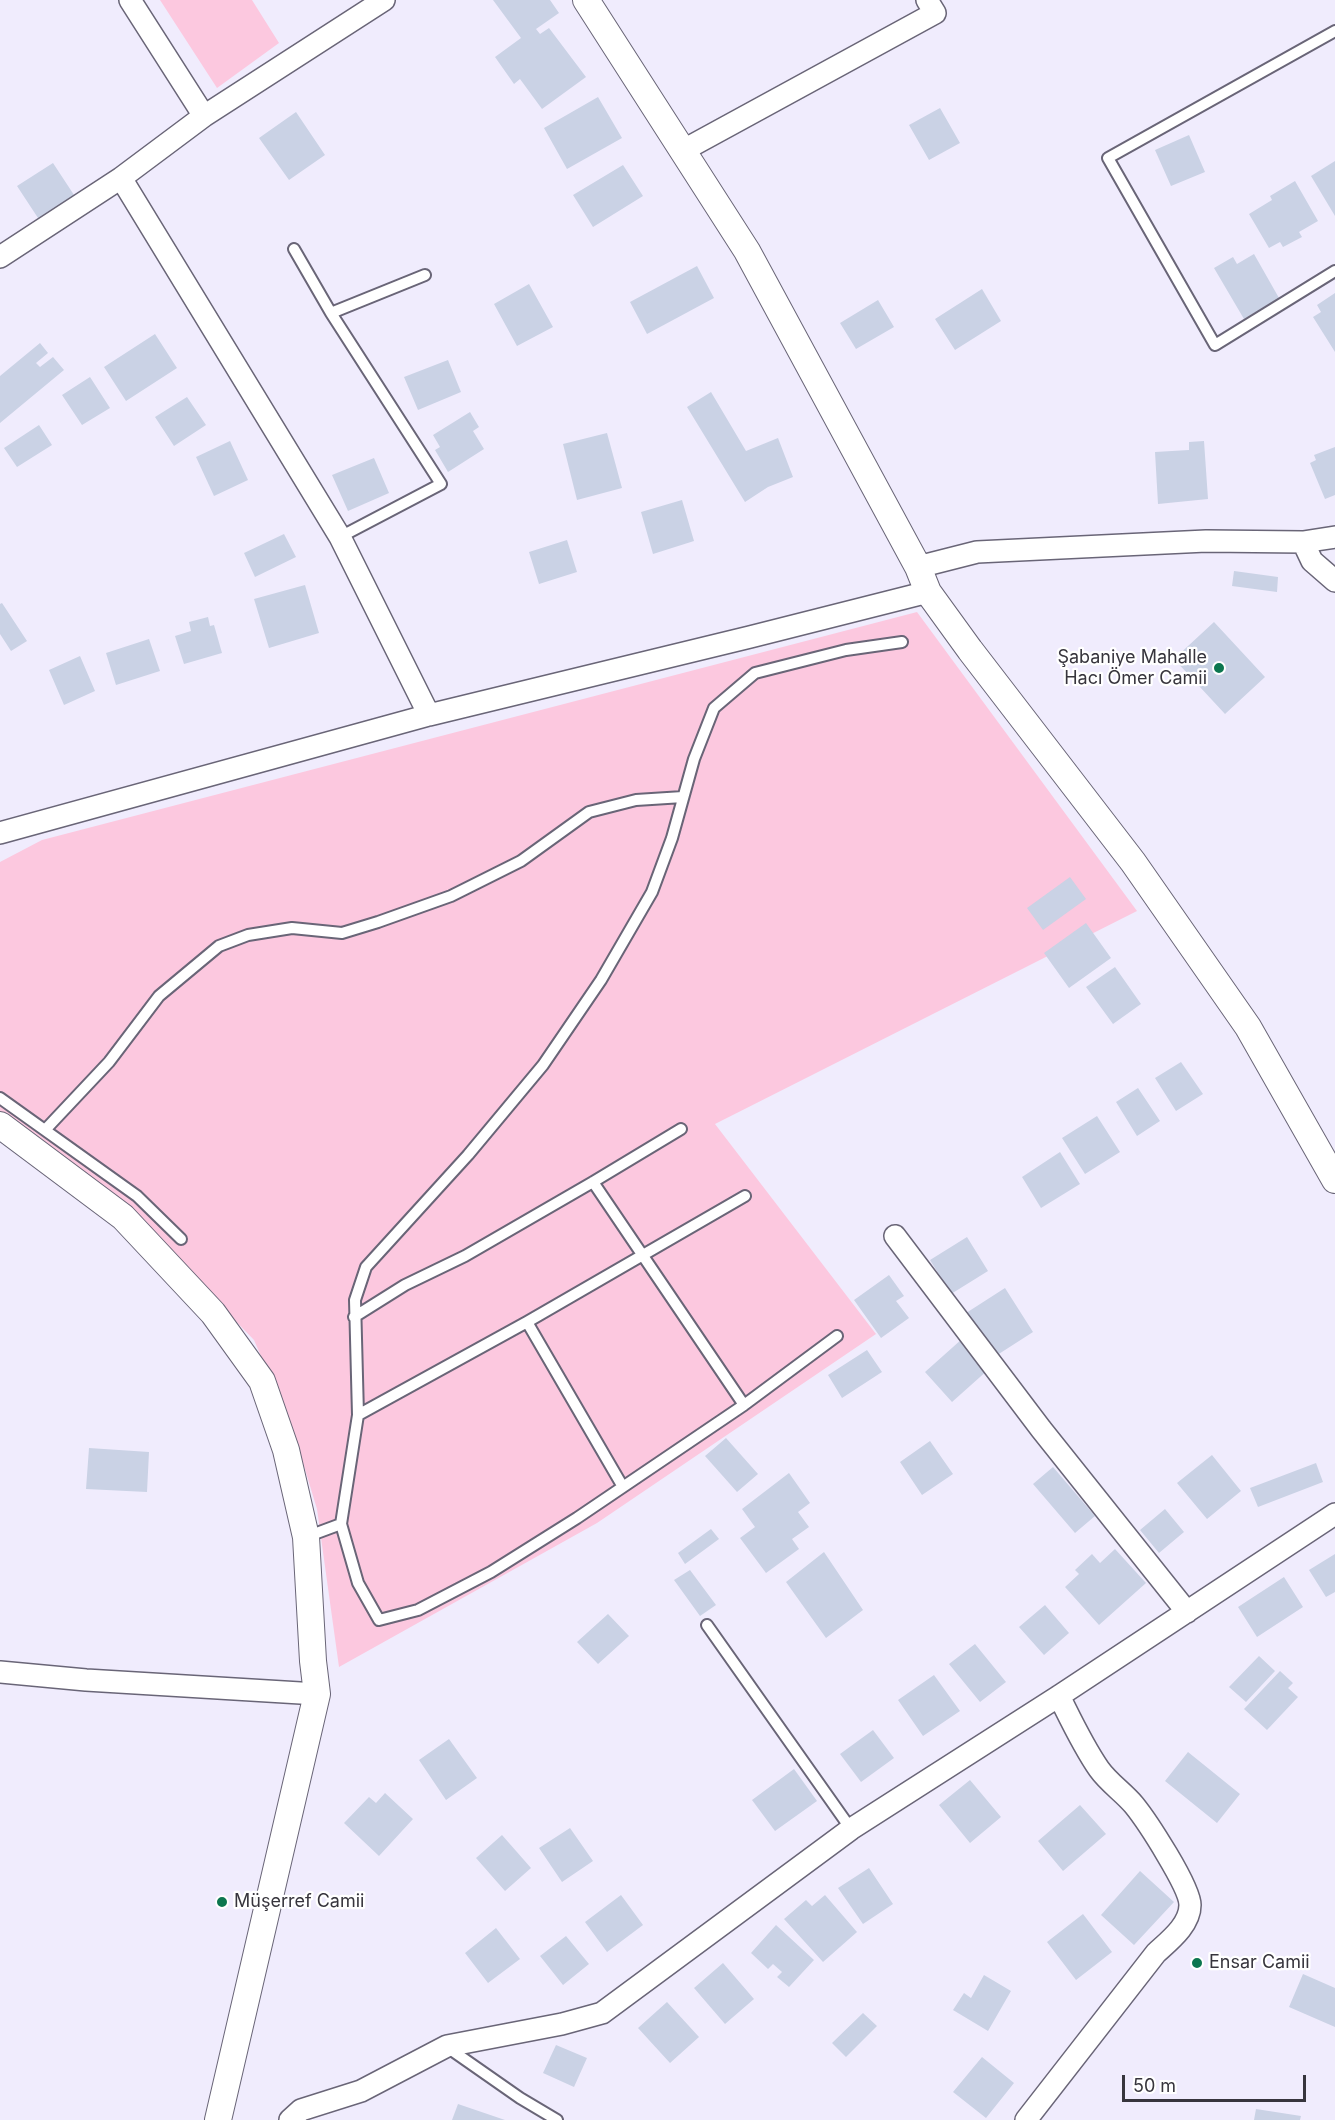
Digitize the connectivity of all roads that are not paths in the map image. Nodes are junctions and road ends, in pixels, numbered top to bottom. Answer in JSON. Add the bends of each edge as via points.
{"nodes":[{"id":1,"x":130,"y":0,"type":"edge"},
{"id":2,"x":384,"y":0,"type":"edge"},
{"id":3,"x":586,"y":0,"type":"edge"},
{"id":4,"x":927,"y":0,"type":"edge"},
{"id":5,"x":1335,"y":31,"type":"edge"},
{"id":6,"x":204,"y":116,"type":"junction"},
{"id":7,"x":682,"y":151,"type":"junction"},
{"id":8,"x":121,"y":178,"type":"junction"},
{"id":9,"x":294,"y":249,"type":"dead end"},
{"id":10,"x":0,"y":257,"type":"edge"},
{"id":11,"x":1335,"y":271,"type":"edge"},
{"id":12,"x":425,"y":275,"type":"dead end"},
{"id":13,"x":331,"y":313,"type":"junction"},
{"id":14,"x":340,"y":537,"type":"junction"},
{"id":15,"x":1335,"y":537,"type":"edge"},
{"id":16,"x":1303,"y":542,"type":"junction"},
{"id":17,"x":918,"y":567,"type":"junction"},
{"id":18,"x":1335,"y":582,"type":"edge"},
{"id":19,"x":928,"y":592,"type":"junction"},
{"id":20,"x":902,"y":642,"type":"dead end"},
{"id":21,"x":429,"y":715,"type":"junction"},
{"id":22,"x":683,"y":797,"type":"junction"},
{"id":23,"x":0,"y":833,"type":"edge"},
{"id":24,"x":0,"y":1098,"type":"edge"},
{"id":25,"x":0,"y":1125,"type":"edge"},
{"id":26,"x":681,"y":1128,"type":"dead end"},
{"id":27,"x":45,"y":1130,"type":"junction"},
{"id":28,"x":1335,"y":1180,"type":"edge"},
{"id":29,"x":593,"y":1182,"type":"junction"},
{"id":30,"x":745,"y":1196,"type":"dead end"},
{"id":31,"x":895,"y":1236,"type":"dead end"},
{"id":32,"x":181,"y":1239,"type":"dead end"},
{"id":33,"x":643,"y":1256,"type":"junction"},
{"id":34,"x":354,"y":1317,"type":"junction"},
{"id":35,"x":527,"y":1322,"type":"junction"},
{"id":36,"x":837,"y":1336,"type":"dead end"},
{"id":37,"x":744,"y":1405,"type":"junction"},
{"id":38,"x":358,"y":1415,"type":"junction"},
{"id":39,"x":623,"y":1487,"type":"junction"},
{"id":40,"x":1335,"y":1514,"type":"edge"},
{"id":41,"x":341,"y":1524,"type":"junction"},
{"id":42,"x":306,"y":1537,"type":"junction"},
{"id":43,"x":1186,"y":1612,"type":"junction"},
{"id":44,"x":707,"y":1624,"type":"dead end"},
{"id":45,"x":0,"y":1672,"type":"edge"},
{"id":46,"x":317,"y":1694,"type":"junction"},
{"id":47,"x":1059,"y":1696,"type":"junction"},
{"id":48,"x":850,"y":1829,"type":"junction"},
{"id":49,"x":447,"y":2046,"type":"junction"},
{"id":50,"x":218,"y":2120,"type":"edge"},
{"id":51,"x":290,"y":2120,"type":"edge"},
{"id":52,"x":557,"y":2120,"type":"edge"},
{"id":53,"x":1026,"y":2120,"type":"edge"}],
"edges":[{"from":1,"to":6,"type":"street"},
{"from":2,"to":6,"type":"street"},
{"from":3,"to":7,"type":"street"},
{"from":4,"to":7,"type":"street","via":[[935,13]]},
{"from":5,"to":11,"type":"lane","via":[[1108,158],[1215,345]]},
{"from":6,"to":8,"type":"street"},
{"from":7,"to":17,"type":"street","via":[[747,251]]},
{"from":8,"to":10,"type":"street"},
{"from":8,"to":14,"type":"street"},
{"from":9,"to":13,"type":"lane"},
{"from":12,"to":13,"type":"lane"},
{"from":13,"to":14,"type":"lane","via":[[441,484]]},
{"from":14,"to":21,"type":"street"},
{"from":15,"to":16,"type":"street"},
{"from":16,"to":17,"type":"street","via":[[1206,541],[977,552]]},
{"from":16,"to":18,"type":"street","via":[[1312,561]]},
{"from":17,"to":19,"type":"street"},
{"from":19,"to":21,"type":"street"},
{"from":19,"to":28,"type":"street","via":[[1133,862],[1228,998]]},
{"from":20,"to":22,"type":"lane","via":[[846,650],[755,674],[714,708]]},
{"from":21,"to":23,"type":"street"},
{"from":22,"to":27,"type":"lane","via":[[636,800],[589,812],[521,861],[451,896],[378,922],[342,933],[292,928],[270,931],[219,946],[159,996],[109,1062]]},
{"from":22,"to":34,"type":"lane","via":[[652,892],[601,981],[535,1074],[366,1267]]},
{"from":24,"to":27,"type":"lane"},
{"from":25,"to":42,"type":"street","via":[[123,1217],[213,1313],[262,1381],[286,1450]]},
{"from":26,"to":29,"type":"lane"},
{"from":27,"to":32,"type":"lane","via":[[137,1196]]},
{"from":29,"to":33,"type":"lane"},
{"from":29,"to":34,"type":"lane"},
{"from":30,"to":33,"type":"lane"},
{"from":31,"to":43,"type":"street"},
{"from":33,"to":35,"type":"lane"},
{"from":33,"to":37,"type":"lane"},
{"from":34,"to":38,"type":"lane"},
{"from":35,"to":38,"type":"lane"},
{"from":35,"to":39,"type":"lane"},
{"from":36,"to":37,"type":"lane"},
{"from":37,"to":39,"type":"lane"},
{"from":38,"to":41,"type":"lane"},
{"from":39,"to":41,"type":"lane","via":[[491,1572],[418,1610],[379,1620],[358,1583]]},
{"from":40,"to":43,"type":"street"},
{"from":41,"to":42,"type":"lane"},
{"from":42,"to":46,"type":"street"},
{"from":43,"to":47,"type":"street"},
{"from":44,"to":48,"type":"lane"},
{"from":45,"to":46,"type":"street"},
{"from":46,"to":50,"type":"street"},
{"from":47,"to":48,"type":"street"},
{"from":47,"to":53,"type":"street","via":[[1098,1768],[1146,1821],[1185,1886],[1190,1905],[1174,1937],[1156,1953]]},
{"from":48,"to":49,"type":"street","via":[[602,2013],[562,2025]]},
{"from":49,"to":51,"type":"street","via":[[362,2091],[301,2110]]},
{"from":49,"to":52,"type":"lane"}]}
